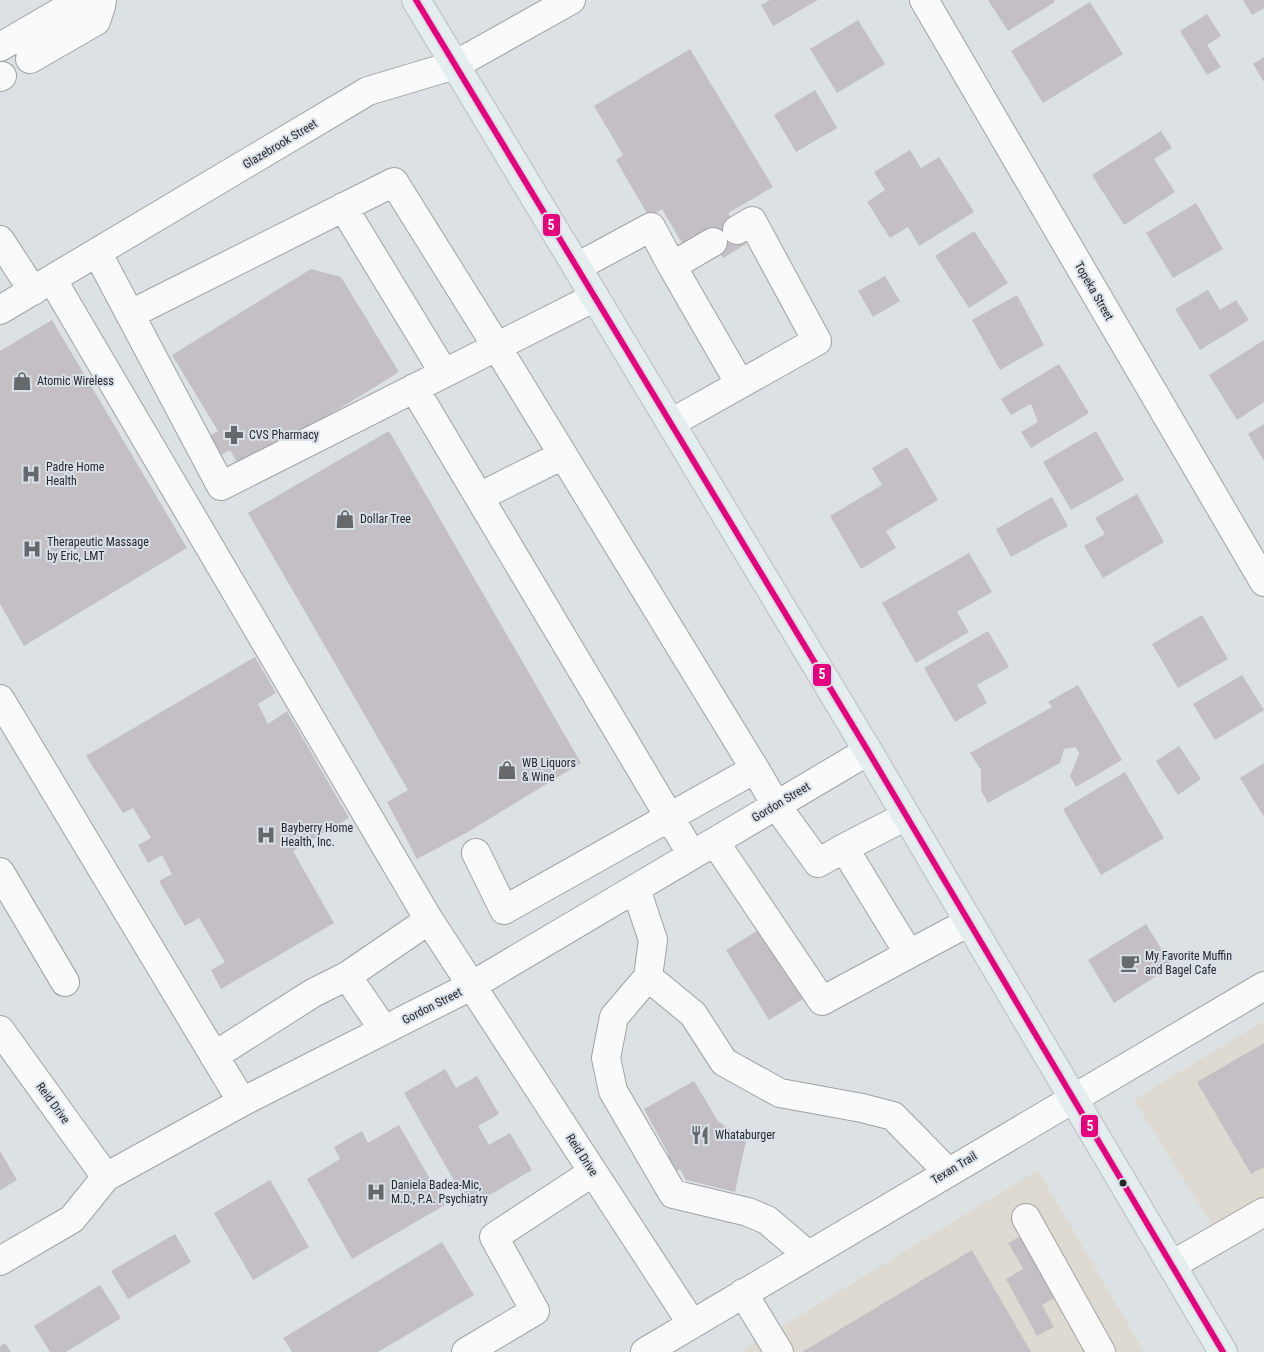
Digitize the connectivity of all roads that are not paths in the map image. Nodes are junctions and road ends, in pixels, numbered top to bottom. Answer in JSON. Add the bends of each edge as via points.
{"nodes":[{"id":1,"x":81,"y":0,"type":"edge"},
{"id":2,"x":102,"y":0,"type":"edge"},
{"id":3,"x":416,"y":0,"type":"edge"},
{"id":4,"x":570,"y":0,"type":"edge"},
{"id":5,"x":924,"y":0,"type":"edge"},
{"id":6,"x":0,"y":47,"type":"edge"},
{"id":7,"x":30,"y":59,"type":"dead end"},
{"id":8,"x":455,"y":64,"type":"junction"},
{"id":9,"x":343,"y":207,"type":"junction"},
{"id":10,"x":738,"y":230,"type":"dead end"},
{"id":11,"x":0,"y":240,"type":"edge"},
{"id":12,"x":713,"y":242,"type":"dead end"},
{"id":13,"x":97,"y":252,"type":"junction"},
{"id":14,"x":672,"y":266,"type":"junction"},
{"id":15,"x":577,"y":267,"type":"junction"},
{"id":16,"x":43,"y":285,"type":"junction"},
{"id":17,"x":595,"y":297,"type":"junction"},
{"id":18,"x":0,"y":310,"type":"edge"},
{"id":19,"x":131,"y":314,"type":"junction"},
{"id":20,"x":497,"y":347,"type":"junction"},
{"id":21,"x":444,"y":373,"type":"junction"},
{"id":22,"x":740,"y":384,"type":"junction"},
{"id":23,"x":414,"y":388,"type":"junction"},
{"id":24,"x":671,"y":423,"type":"junction"},
{"id":25,"x":563,"y":455,"type":"junction"},
{"id":26,"x":479,"y":497,"type":"junction"},
{"id":27,"x":1264,"y":582,"type":"edge"},
{"id":28,"x":0,"y":699,"type":"edge"},
{"id":29,"x":868,"y":751,"type":"junction"},
{"id":30,"x":755,"y":769,"type":"junction"},
{"id":31,"x":776,"y":805,"type":"junction"},
{"id":32,"x":906,"y":816,"type":"junction"},
{"id":33,"x":669,"y":817,"type":"junction"},
{"id":34,"x":703,"y":848,"type":"junction"},
{"id":35,"x":844,"y":848,"type":"junction"},
{"id":36,"x":476,"y":853,"type":"dead end"},
{"id":37,"x":0,"y":872,"type":"edge"},
{"id":38,"x":636,"y":888,"type":"junction"},
{"id":39,"x":429,"y":920,"type":"junction"},
{"id":40,"x":968,"y":922,"type":"junction"},
{"id":41,"x":909,"y":954,"type":"junction"},
{"id":42,"x":347,"y":976,"type":"junction"},
{"id":43,"x":648,"y":977,"type":"junction"},
{"id":44,"x":65,"y":982,"type":"dead end"},
{"id":45,"x":471,"y":986,"type":"junction"},
{"id":46,"x":1264,"y":986,"type":"edge"},
{"id":47,"x":0,"y":1030,"type":"edge"},
{"id":48,"x":384,"y":1030,"type":"junction"},
{"id":49,"x":214,"y":1056,"type":"junction"},
{"id":50,"x":1073,"y":1098,"type":"junction"},
{"id":51,"x":242,"y":1102,"type":"junction"},
{"id":52,"x":593,"y":1172,"type":"junction"},
{"id":53,"x":948,"y":1172,"type":"junction"},
{"id":54,"x":106,"y":1177,"type":"junction"},
{"id":55,"x":1264,"y":1212,"type":"edge"},
{"id":56,"x":1026,"y":1218,"type":"dead end"},
{"id":57,"x":808,"y":1255,"type":"junction"},
{"id":58,"x":0,"y":1261,"type":"edge"},
{"id":59,"x":1172,"y":1265,"type":"junction"},
{"id":60,"x":743,"y":1293,"type":"junction"},
{"id":61,"x":692,"y":1324,"type":"junction"},
{"id":62,"x":466,"y":1352,"type":"edge"},
{"id":63,"x":645,"y":1352,"type":"edge"},
{"id":64,"x":779,"y":1352,"type":"edge"},
{"id":65,"x":1101,"y":1352,"type":"edge"},
{"id":66,"x":1223,"y":1352,"type":"edge"}],
"edges":[{"from":1,"to":6,"type":"street"},
{"from":2,"to":7,"type":"street","via":[[96,21]]},
{"from":3,"to":8,"type":"main road"},
{"from":4,"to":8,"type":"street","name":"Glazebrook Street"},
{"from":5,"to":27,"type":"street","name":"Topeka Street"},
{"from":8,"to":13,"type":"street","name":"Glazebrook Street","via":[[368,91]]},
{"from":8,"to":15,"type":"main road"},
{"from":9,"to":19,"type":"street"},
{"from":9,"to":20,"type":"street","via":[[394,182]]},
{"from":9,"to":21,"type":"street"},
{"from":10,"to":22,"type":"street","via":[[752,221],[817,341]]},
{"from":11,"to":16,"type":"street","name":"Reid Drive"},
{"from":12,"to":14,"type":"street"},
{"from":13,"to":16,"type":"street","name":"Glazebrook Street"},
{"from":13,"to":19,"type":"street"},
{"from":14,"to":15,"type":"street","via":[[650,227]]},
{"from":14,"to":22,"type":"street"},
{"from":15,"to":17,"type":"main road"},
{"from":16,"to":18,"type":"street","name":"Glazebrook Street"},
{"from":16,"to":39,"type":"street","name":"Reid Drive"},
{"from":17,"to":20,"type":"street"},
{"from":17,"to":24,"type":"main road"},
{"from":19,"to":23,"type":"street","via":[[221,486]]},
{"from":20,"to":21,"type":"street"},
{"from":20,"to":25,"type":"street"},
{"from":21,"to":23,"type":"street"},
{"from":22,"to":24,"type":"street"},
{"from":23,"to":26,"type":"street"},
{"from":24,"to":29,"type":"main road"},
{"from":25,"to":26,"type":"street"},
{"from":25,"to":30,"type":"street"},
{"from":26,"to":33,"type":"street"},
{"from":28,"to":49,"type":"street"},
{"from":29,"to":31,"type":"street","name":"Gordon Street"},
{"from":29,"to":32,"type":"main road"},
{"from":30,"to":31,"type":"street"},
{"from":30,"to":33,"type":"street"},
{"from":31,"to":34,"type":"street","name":"Gordon Street"},
{"from":31,"to":35,"type":"street","via":[[818,863]]},
{"from":32,"to":35,"type":"street"},
{"from":32,"to":40,"type":"main road"},
{"from":33,"to":34,"type":"street"},
{"from":33,"to":36,"type":"street","via":[[504,910]]},
{"from":34,"to":38,"type":"street","name":"Gordon Street"},
{"from":34,"to":41,"type":"street","via":[[822,1001]]},
{"from":35,"to":41,"type":"street"},
{"from":37,"to":44,"type":"street"},
{"from":38,"to":43,"type":"street","via":[[653,940]]},
{"from":38,"to":45,"type":"street","name":"Gordon Street"},
{"from":39,"to":42,"type":"street"},
{"from":39,"to":45,"type":"street","name":"Reid Drive"},
{"from":40,"to":41,"type":"street"},
{"from":40,"to":50,"type":"main road"},
{"from":42,"to":48,"type":"street"},
{"from":42,"to":49,"type":"street","via":[[313,993]]},
{"from":43,"to":53,"type":"street","via":[[693,1014],[724,1062],[780,1092],[893,1116]]},
{"from":43,"to":57,"type":"street","via":[[614,1017],[606,1058],[613,1091],[672,1194],[768,1220]]},
{"from":45,"to":48,"type":"street","name":"Gordon Street"},
{"from":45,"to":52,"type":"street","name":"Reid Drive"},
{"from":46,"to":50,"type":"street","name":"Texan Trail"},
{"from":47,"to":54,"type":"street","name":"Reid Drive"},
{"from":48,"to":51,"type":"street","name":"Gordon Street"},
{"from":49,"to":51,"type":"street"},
{"from":50,"to":53,"type":"street","name":"Texan Trail"},
{"from":50,"to":59,"type":"main road"},
{"from":51,"to":54,"type":"street","name":"Gordon Street"},
{"from":52,"to":61,"type":"street","name":"Reid Drive"},
{"from":52,"to":62,"type":"street","via":[[494,1237],[535,1310]]},
{"from":53,"to":57,"type":"street","name":"Texan Trail"},
{"from":54,"to":58,"type":"street","name":"Gordon Street","via":[[72,1219]]},
{"from":55,"to":59,"type":"street"},
{"from":56,"to":65,"type":"street"},
{"from":57,"to":60,"type":"street","name":"Texan Trail"},
{"from":59,"to":66,"type":"main road"},
{"from":60,"to":61,"type":"street","name":"Texan Trail"},
{"from":60,"to":64,"type":"street"},
{"from":61,"to":63,"type":"street","name":"Texan Trail"}]}
